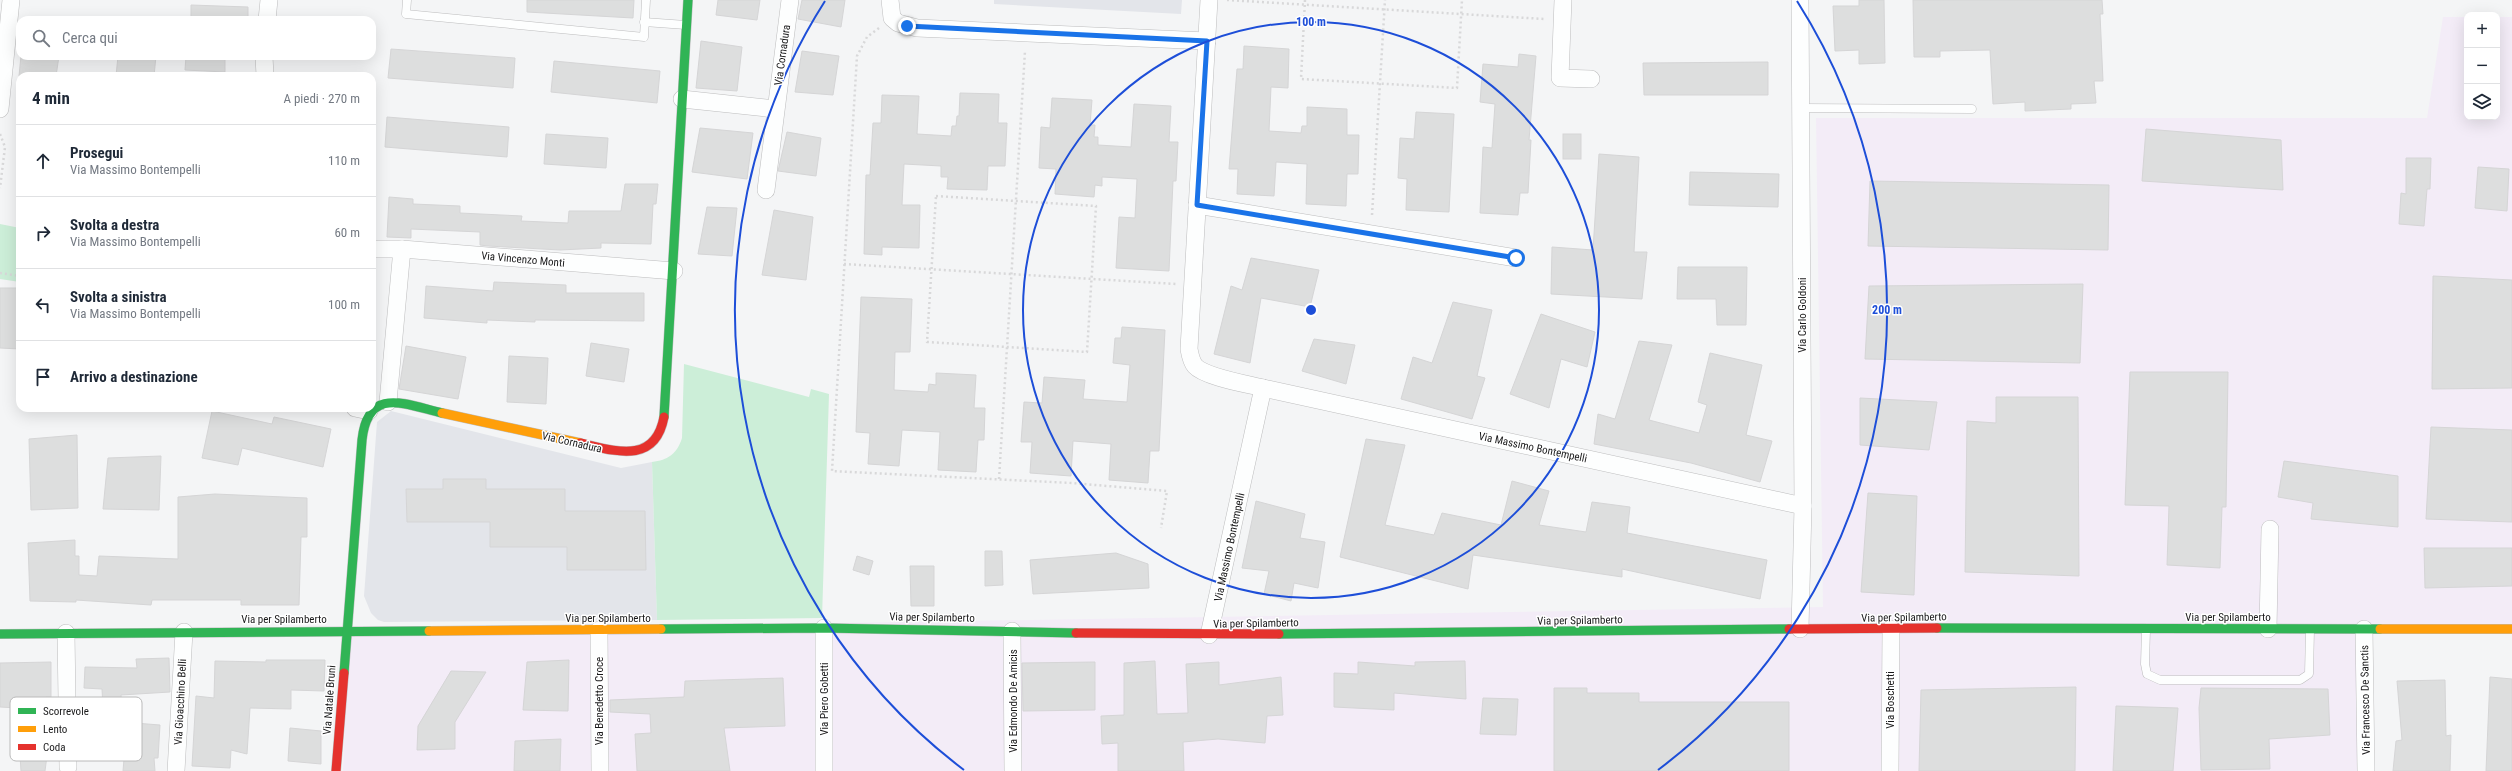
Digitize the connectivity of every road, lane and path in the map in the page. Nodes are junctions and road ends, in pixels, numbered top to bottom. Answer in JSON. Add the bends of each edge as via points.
{"nodes":[{"id":1,"x":11,"y":0,"type":"edge"},
{"id":2,"x":269,"y":0,"type":"edge"},
{"id":3,"x":406,"y":0,"type":"edge"},
{"id":4,"x":646,"y":0,"type":"edge"},
{"id":5,"x":688,"y":0,"type":"edge"},
{"id":6,"x":790,"y":0,"type":"edge"},
{"id":7,"x":890,"y":0,"type":"edge"},
{"id":8,"x":1209,"y":0,"type":"edge"},
{"id":9,"x":1223,"y":0,"type":"edge"},
{"id":10,"x":1305,"y":0,"type":"edge"},
{"id":11,"x":1385,"y":0,"type":"edge"},
{"id":12,"x":1462,"y":0,"type":"edge"},
{"id":13,"x":1563,"y":0,"type":"edge"},
{"id":14,"x":1800,"y":0,"type":"edge"},
{"id":15,"x":1305,"y":5,"type":"junction"},
{"id":16,"x":1384,"y":10,"type":"junction"},
{"id":17,"x":1461,"y":14,"type":"junction"},
{"id":18,"x":267,"y":16,"type":"edge"},
{"id":19,"x":892,"y":18,"type":"junction"},
{"id":20,"x":1562,"y":20,"type":"junction"},
{"id":21,"x":644,"y":22,"type":"junction"},
{"id":22,"x":687,"y":25,"type":"junction"},
{"id":23,"x":1026,"y":33,"type":"junction"},
{"id":24,"x":1207,"y":41,"type":"junction"},
{"id":25,"x":264,"y":60,"type":"edge"},
{"id":26,"x":265,"y":72,"type":"edge"},
{"id":27,"x":1591,"y":79,"type":"dead end"},
{"id":28,"x":1380,"y":83,"type":"junction"},
{"id":29,"x":682,"y":99,"type":"junction"},
{"id":30,"x":1801,"y":108,"type":"junction"},
{"id":31,"x":0,"y":109,"type":"edge"},
{"id":32,"x":775,"y":109,"type":"junction"},
{"id":33,"x":1972,"y":109,"type":"dead end"},
{"id":34,"x":0,"y":134,"type":"edge"},
{"id":35,"x":0,"y":188,"type":"edge"},
{"id":36,"x":766,"y":190,"type":"dead end"},
{"id":37,"x":1016,"y":201,"type":"junction"},
{"id":38,"x":1197,"y":205,"type":"junction"},
{"id":39,"x":1371,"y":234,"type":"junction"},
{"id":40,"x":376,"y":249,"type":"edge"},
{"id":41,"x":402,"y":249,"type":"junction"},
{"id":42,"x":1516,"y":258,"type":"dead end"},
{"id":43,"x":844,"y":264,"type":"junction"},
{"id":44,"x":931,"y":269,"type":"junction"},
{"id":45,"x":674,"y":271,"type":"junction"},
{"id":46,"x":0,"y":273,"type":"edge"},
{"id":47,"x":1012,"y":274,"type":"junction"},
{"id":48,"x":16,"y":275,"type":"edge"},
{"id":49,"x":1091,"y":279,"type":"junction"},
{"id":50,"x":1192,"y":285,"type":"junction"},
{"id":51,"x":1007,"y":347,"type":"junction"},
{"id":52,"x":376,"y":385,"type":"edge"},
{"id":53,"x":1263,"y":388,"type":"junction"},
{"id":54,"x":376,"y":407,"type":"edge"},
{"id":55,"x":369,"y":412,"type":"edge"},
{"id":56,"x":999,"y":479,"type":"junction"},
{"id":57,"x":1803,"y":506,"type":"junction"},
{"id":58,"x":1160,"y":528,"type":"dead end"},
{"id":59,"x":2270,"y":529,"type":"dead end"},
{"id":60,"x":824,"y":628,"type":"junction"},
{"id":61,"x":2146,"y":628,"type":"junction"},
{"id":62,"x":2268,"y":629,"type":"junction"},
{"id":63,"x":2310,"y":629,"type":"junction"},
{"id":64,"x":2364,"y":629,"type":"junction"},
{"id":65,"x":2512,"y":629,"type":"edge"},
{"id":66,"x":599,"y":630,"type":"junction"},
{"id":67,"x":1800,"y":630,"type":"junction"},
{"id":68,"x":1890,"y":630,"type":"junction"},
{"id":69,"x":347,"y":631,"type":"junction"},
{"id":70,"x":1012,"y":631,"type":"junction"},
{"id":71,"x":184,"y":632,"type":"junction"},
{"id":72,"x":66,"y":633,"type":"junction"},
{"id":73,"x":0,"y":634,"type":"edge"},
{"id":74,"x":1210,"y":635,"type":"junction"},
{"id":75,"x":67,"y":697,"type":"edge"},
{"id":76,"x":68,"y":761,"type":"edge"},
{"id":77,"x":68,"y":767,"type":"dead end"},
{"id":78,"x":176,"y":771,"type":"edge"},
{"id":79,"x":336,"y":771,"type":"edge"},
{"id":80,"x":600,"y":771,"type":"edge"},
{"id":81,"x":824,"y":771,"type":"edge"},
{"id":82,"x":1013,"y":771,"type":"edge"},
{"id":83,"x":1890,"y":771,"type":"edge"},
{"id":84,"x":2366,"y":771,"type":"edge"}],
"edges":[{"from":1,"to":31,"type":"street"},
{"from":2,"to":18,"type":"street"},
{"from":3,"to":21,"type":"lane","via":[[406,14],[644,37]]},
{"from":4,"to":21,"type":"lane"},
{"from":5,"to":22,"type":"main road","name":"Via Cornadura"},
{"from":6,"to":32,"type":"street","name":"Via Cornadura"},
{"from":7,"to":19,"type":"street"},
{"from":8,"to":24,"type":"street","name":"Via Massimo Bontempelli"},
{"from":9,"to":15,"type":"path"},
{"from":10,"to":15,"type":"path"},
{"from":11,"to":16,"type":"path"},
{"from":12,"to":17,"type":"path"},
{"from":13,"to":20,"type":"street"},
{"from":14,"to":30,"type":"street","name":"Via Carlo Goldoni"},
{"from":15,"to":16,"type":"path"},
{"from":15,"to":28,"type":"path","via":[[1301,78]]},
{"from":16,"to":17,"type":"path"},
{"from":16,"to":28,"type":"path"},
{"from":17,"to":20,"type":"path"},
{"from":17,"to":28,"type":"path","via":[[1457,88]]},
{"from":19,"to":23,"type":"street","via":[[898,23],[917,28]]},
{"from":19,"to":43,"type":"path","via":[[867,37],[857,56]]},
{"from":20,"to":27,"type":"street","via":[[1560,78]]},
{"from":21,"to":22,"type":"lane"},
{"from":22,"to":29,"type":"main road","name":"Via Cornadura"},
{"from":23,"to":24,"type":"street"},
{"from":23,"to":37,"type":"path"},
{"from":24,"to":38,"type":"street","name":"Via Massimo Bontempelli"},
{"from":25,"to":26,"type":"street"},
{"from":28,"to":39,"type":"path"},
{"from":29,"to":32,"type":"street"},
{"from":29,"to":45,"type":"main road","name":"Via Cornadura"},
{"from":30,"to":33,"type":"lane"},
{"from":30,"to":57,"type":"street","name":"Via Carlo Goldoni"},
{"from":32,"to":36,"type":"street","name":"Via Cornadura"},
{"from":34,"to":35,"type":"path","via":[[5,146]]},
{"from":37,"to":44,"type":"path","via":[[936,196]]},
{"from":37,"to":47,"type":"path"},
{"from":37,"to":49,"type":"path","via":[[1096,206]]},
{"from":38,"to":39,"type":"street"},
{"from":38,"to":50,"type":"street","name":"Via Massimo Bontempelli"},
{"from":39,"to":42,"type":"street"},
{"from":40,"to":41,"type":"street","name":"Via Vincenzo Monti"},
{"from":41,"to":45,"type":"street","name":"Via Vincenzo Monti"},
{"from":41,"to":52,"type":"street"},
{"from":43,"to":44,"type":"path"},
{"from":43,"to":56,"type":"path","via":[[832,471]]},
{"from":44,"to":47,"type":"path"},
{"from":44,"to":51,"type":"path","via":[[927,342]]},
{"from":45,"to":54,"type":"main road","name":"Via Cornadura","via":[[666,409],[660,434],[655,443],[645,449],[618,452]]},
{"from":46,"to":48,"type":"path"},
{"from":47,"to":49,"type":"path"},
{"from":47,"to":51,"type":"path"},
{"from":49,"to":50,"type":"path"},
{"from":49,"to":51,"type":"path","via":[[1087,352]]},
{"from":50,"to":53,"type":"street","name":"Via Massimo Bontempelli","via":[[1189,349],[1191,361],[1205,372]]},
{"from":51,"to":56,"type":"path"},
{"from":53,"to":57,"type":"street","name":"Via Massimo Bontempelli"},
{"from":53,"to":74,"type":"street","name":"Via Massimo Bontempelli"},
{"from":55,"to":69,"type":"main road","via":[[364,420]]},
{"from":56,"to":58,"type":"path","via":[[1166,491]]},
{"from":57,"to":67,"type":"street","name":"Via Carlo Goldoni"},
{"from":59,"to":62,"type":"street"},
{"from":60,"to":66,"type":"main road","name":"Via per Spilamberto"},
{"from":60,"to":70,"type":"main road","name":"Via per Spilamberto"},
{"from":60,"to":81,"type":"street","name":"Via Piero Gobetti"},
{"from":61,"to":62,"type":"main road","name":"Via per Spilamberto"},
{"from":61,"to":63,"type":"lane","via":[[2147,674],[2160,680],[2300,680],[2309,674]]},
{"from":61,"to":68,"type":"main road","name":"Via per Spilamberto"},
{"from":62,"to":63,"type":"main road","name":"Via per Spilamberto"},
{"from":63,"to":64,"type":"main road","name":"Via per Spilamberto"},
{"from":64,"to":65,"type":"main road","name":"Via per Spilamberto"},
{"from":64,"to":84,"type":"street","name":"Via Francesco De Sanctis"},
{"from":66,"to":69,"type":"main road","name":"Via per Spilamberto"},
{"from":66,"to":80,"type":"street","name":"Via Benedetto Croce"},
{"from":67,"to":68,"type":"main road","name":"Via per Spilamberto"},
{"from":67,"to":74,"type":"main road","name":"Via per Spilamberto"},
{"from":68,"to":83,"type":"street","name":"Via Boschetti"},
{"from":69,"to":71,"type":"main road","name":"Via per Spilamberto"},
{"from":69,"to":79,"type":"main road","name":"Via Natale Bruni"},
{"from":70,"to":74,"type":"main road","name":"Via per Spilamberto"},
{"from":70,"to":82,"type":"street","name":"Via Edmondo De Amicis"},
{"from":71,"to":72,"type":"main road","name":"Via per Spilamberto"},
{"from":71,"to":78,"type":"street","name":"Via Gioacchino Belli"},
{"from":72,"to":73,"type":"main road","name":"Via per Spilamberto"},
{"from":72,"to":75,"type":"street"},
{"from":76,"to":77,"type":"street"}]}
